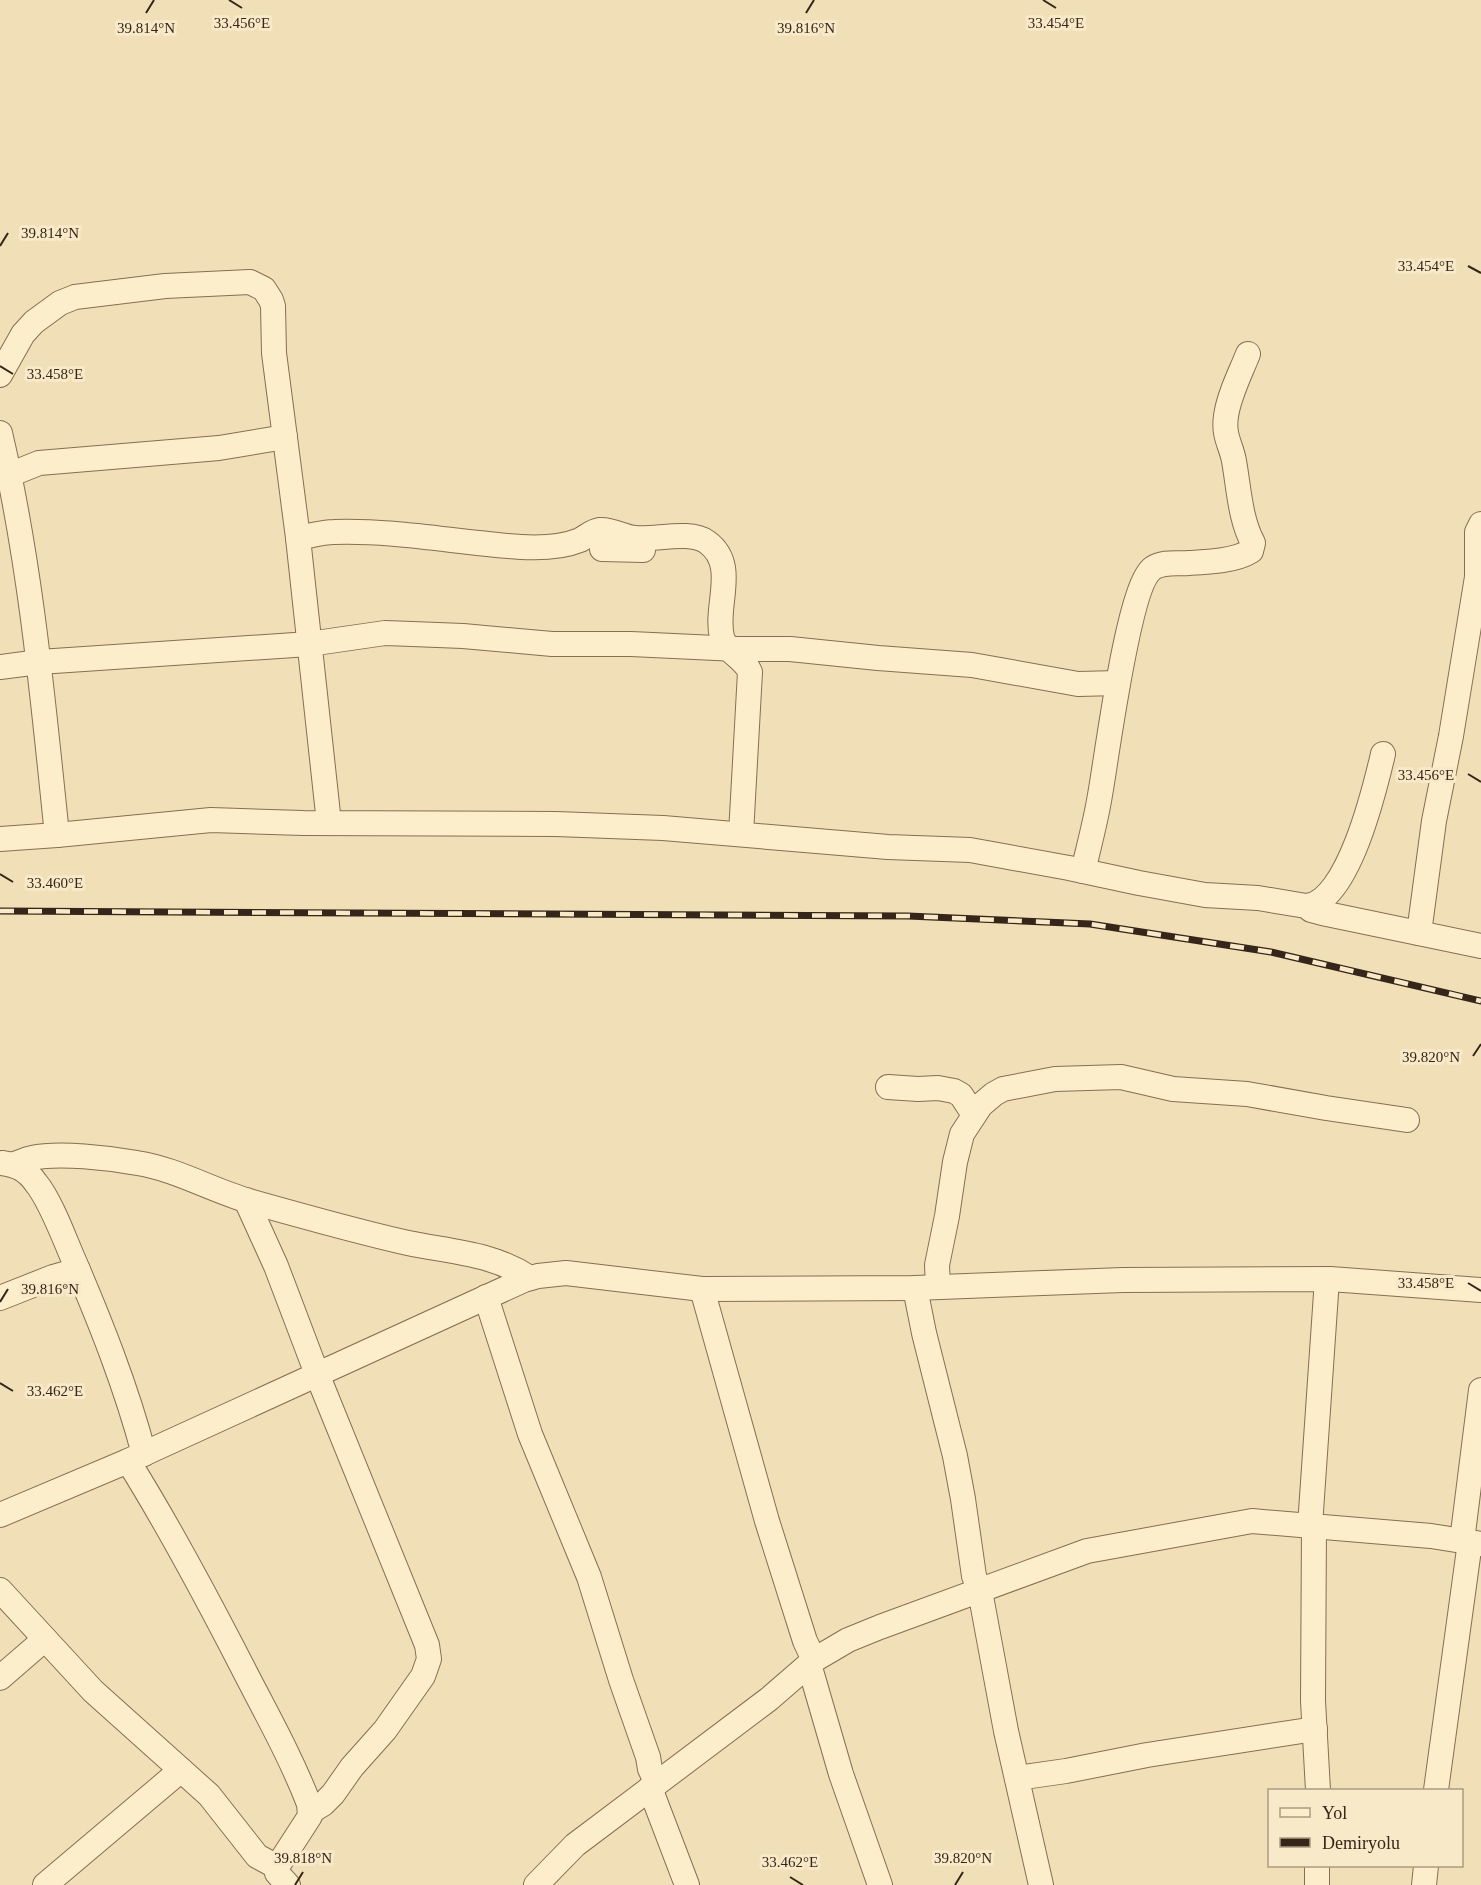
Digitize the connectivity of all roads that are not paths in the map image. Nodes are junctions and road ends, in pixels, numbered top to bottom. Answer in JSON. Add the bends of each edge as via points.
{"nodes":[{"id":1,"x":1248,"y":354,"type":"dead end"},
{"id":2,"x":0,"y":375,"type":"edge"},
{"id":3,"x":0,"y":433,"type":"edge"},
{"id":4,"x":285,"y":437,"type":"junction"},
{"id":5,"x":5,"y":465,"type":"edge"},
{"id":6,"x":1481,"y":524,"type":"edge"},
{"id":7,"x":298,"y":538,"type":"junction"},
{"id":8,"x":602,"y":549,"type":"dead end"},
{"id":9,"x":718,"y":553,"type":"junction"},
{"id":10,"x":309,"y":644,"type":"junction"},
{"id":11,"x":727,"y":648,"type":"junction"},
{"id":12,"x":39,"y":662,"type":"junction"},
{"id":13,"x":0,"y":667,"type":"edge"},
{"id":14,"x":1118,"y":683,"type":"junction"},
{"id":15,"x":1383,"y":754,"type":"dead end"},
{"id":16,"x":329,"y":823,"type":"junction"},
{"id":17,"x":741,"y":834,"type":"junction"},
{"id":18,"x":57,"y":836,"type":"junction"},
{"id":19,"x":0,"y":839,"type":"edge"},
{"id":20,"x":1083,"y":871,"type":"junction"},
{"id":21,"x":1306,"y":906,"type":"junction"},
{"id":22,"x":1419,"y":933,"type":"junction"},
{"id":23,"x":1481,"y":946,"type":"edge"},
{"id":24,"x":888,"y":1087,"type":"dead end"},
{"id":25,"x":974,"y":1115,"type":"junction"},
{"id":26,"x":1407,"y":1120,"type":"dead end"},
{"id":27,"x":8,"y":1163,"type":"edge"},
{"id":28,"x":246,"y":1200,"type":"junction"},
{"id":29,"x":78,"y":1270,"type":"junction"},
{"id":30,"x":530,"y":1278,"type":"junction"},
{"id":31,"x":1328,"y":1279,"type":"junction"},
{"id":32,"x":926,"y":1288,"type":"junction"},
{"id":33,"x":702,"y":1289,"type":"junction"},
{"id":34,"x":1481,"y":1290,"type":"edge"},
{"id":35,"x":0,"y":1298,"type":"edge"},
{"id":36,"x":486,"y":1298,"type":"junction"},
{"id":37,"x":317,"y":1374,"type":"junction"},
{"id":38,"x":1481,"y":1390,"type":"edge"},
{"id":39,"x":136,"y":1457,"type":"junction"},
{"id":40,"x":0,"y":1515,"type":"edge"},
{"id":41,"x":1312,"y":1526,"type":"junction"},
{"id":42,"x":1471,"y":1543,"type":"edge"},
{"id":43,"x":0,"y":1590,"type":"edge"},
{"id":44,"x":980,"y":1591,"type":"junction"},
{"id":45,"x":45,"y":1639,"type":"junction"},
{"id":46,"x":812,"y":1662,"type":"junction"},
{"id":47,"x":0,"y":1678,"type":"edge"},
{"id":48,"x":1315,"y":1729,"type":"junction"},
{"id":49,"x":181,"y":1770,"type":"junction"},
{"id":50,"x":1017,"y":1778,"type":"junction"},
{"id":51,"x":654,"y":1786,"type":"junction"},
{"id":52,"x":1318,"y":1789,"type":"edge"},
{"id":53,"x":1436,"y":1789,"type":"edge"},
{"id":54,"x":310,"y":1812,"type":"junction"},
{"id":55,"x":1317,"y":1867,"type":"edge"},
{"id":56,"x":1426,"y":1867,"type":"edge"},
{"id":57,"x":276,"y":1878,"type":"edge"},
{"id":58,"x":45,"y":1885,"type":"edge"},
{"id":59,"x":536,"y":1885,"type":"edge"},
{"id":60,"x":687,"y":1885,"type":"edge"},
{"id":61,"x":880,"y":1885,"type":"edge"},
{"id":62,"x":1041,"y":1885,"type":"edge"},
{"id":63,"x":1317,"y":1885,"type":"edge"},
{"id":64,"x":1424,"y":1885,"type":"edge"}],
"edges":[{"from":1,"to":14,"type":"street","via":[[1227,409],[1225,428],[1247,533],[1253,543],[1251,551],[1225,559],[1168,563],[1152,569],[1134,607]]},
{"from":2,"to":4,"type":"street","via":[[34,322],[75,297],[165,286],[250,282],[264,289],[273,306],[274,353]]},
{"from":3,"to":5,"type":"street"},
{"from":4,"to":5,"type":"street","via":[[219,448]]},
{"from":4,"to":7,"type":"street"},
{"from":5,"to":12,"type":"street"},
{"from":6,"to":22,"type":"street","via":[[1477,531],[1477,577],[1434,821]]},
{"from":7,"to":9,"type":"street","via":[[353,532],[540,547],[578,541],[596,530],[607,530],[634,538],[701,539]]},
{"from":7,"to":10,"type":"street"},
{"from":8,"to":9,"type":"street"},
{"from":9,"to":11,"type":"street","via":[[723,567],[722,639]]},
{"from":10,"to":11,"type":"street","via":[[385,633],[552,644]]},
{"from":10,"to":12,"type":"street"},
{"from":10,"to":16,"type":"street"},
{"from":11,"to":14,"type":"street","via":[[790,649],[972,665],[1078,684]]},
{"from":11,"to":17,"type":"street","via":[[743,660],[750,672]]},
{"from":12,"to":13,"type":"street"},
{"from":12,"to":18,"type":"street"},
{"from":14,"to":20,"type":"street","via":[[1100,797]]},
{"from":15,"to":21,"type":"street","via":[[1359,837],[1340,880],[1324,898]]},
{"from":16,"to":17,"type":"street","via":[[556,824]]},
{"from":16,"to":18,"type":"street","via":[[211,820]]},
{"from":17,"to":20,"type":"street","via":[[970,850]]},
{"from":18,"to":19,"type":"street"},
{"from":20,"to":21,"type":"street","via":[[1205,895]]},
{"from":21,"to":22,"type":"street","via":[[1322,913]]},
{"from":22,"to":23,"type":"street"},
{"from":24,"to":25,"type":"street","via":[[954,1091]]},
{"from":25,"to":26,"type":"street","via":[[994,1094],[1013,1086],[1055,1079],[1121,1077],[1173,1089],[1246,1094]]},
{"from":25,"to":32,"type":"street","via":[[962,1134],[937,1265]]},
{"from":27,"to":28,"type":"street","via":[[31,1158],[91,1157],[140,1163]]},
{"from":27,"to":29,"type":"street","via":[[23,1169],[38,1185]]},
{"from":28,"to":30,"type":"street","via":[[399,1240],[492,1259]]},
{"from":28,"to":37,"type":"street"},
{"from":29,"to":35,"type":"street"},
{"from":29,"to":39,"type":"street","via":[[133,1411]]},
{"from":30,"to":33,"type":"street","via":[[566,1273]]},
{"from":30,"to":36,"type":"street"},
{"from":31,"to":32,"type":"street","via":[[1123,1280]]},
{"from":31,"to":34,"type":"street"},
{"from":31,"to":41,"type":"street"},
{"from":32,"to":33,"type":"street"},
{"from":32,"to":44,"type":"street","via":[[924,1333],[955,1456],[974,1576]]},
{"from":33,"to":46,"type":"street","via":[[767,1521]]},
{"from":36,"to":37,"type":"street"},
{"from":36,"to":51,"type":"street","via":[[526,1423],[589,1577]]},
{"from":37,"to":39,"type":"street"},
{"from":37,"to":54,"type":"street","via":[[399,1572],[429,1659],[423,1676],[385,1730],[333,1794]]},
{"from":38,"to":42,"type":"street"},
{"from":39,"to":40,"type":"street"},
{"from":39,"to":54,"type":"street","via":[[148,1493],[261,1702],[304,1791]]},
{"from":41,"to":42,"type":"street"},
{"from":41,"to":44,"type":"street","via":[[1252,1521],[1087,1551]]},
{"from":41,"to":48,"type":"street"},
{"from":42,"to":53,"type":"street"},
{"from":43,"to":45,"type":"street"},
{"from":44,"to":46,"type":"street","via":[[880,1627]]},
{"from":44,"to":50,"type":"street"},
{"from":45,"to":47,"type":"street"},
{"from":45,"to":49,"type":"street","via":[[93,1691]]},
{"from":46,"to":51,"type":"street"},
{"from":46,"to":61,"type":"street","via":[[841,1774]]},
{"from":48,"to":50,"type":"street"},
{"from":48,"to":52,"type":"street"},
{"from":49,"to":57,"type":"street","via":[[223,1810]]},
{"from":49,"to":58,"type":"street"},
{"from":50,"to":62,"type":"street"},
{"from":51,"to":59,"type":"street","via":[[575,1845]]},
{"from":51,"to":60,"type":"street"},
{"from":54,"to":57,"type":"street"},
{"from":55,"to":63,"type":"street"},
{"from":56,"to":64,"type":"street"}]}
